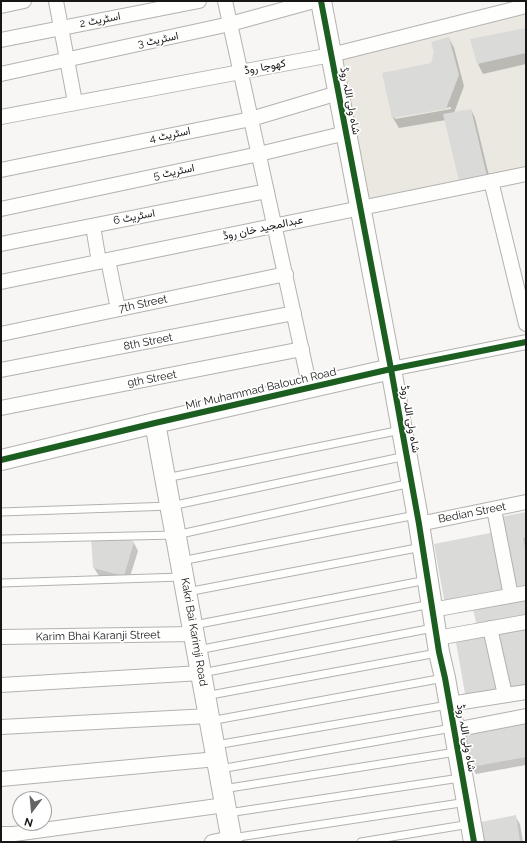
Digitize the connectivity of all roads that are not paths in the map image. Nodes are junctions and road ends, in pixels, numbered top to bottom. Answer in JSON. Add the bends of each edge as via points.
{"nodes":[{"id":1,"x":24,"y":1,"type":"edge"},
{"id":2,"x":56,"y":1,"type":"edge"},
{"id":3,"x":199,"y":1,"type":"edge"},
{"id":4,"x":225,"y":1,"type":"edge"},
{"id":5,"x":314,"y":1,"type":"edge"},
{"id":6,"x":321,"y":1,"type":"edge"},
{"id":7,"x":1,"y":6,"type":"edge"},
{"id":8,"x":526,"y":6,"type":"edge"},
{"id":9,"x":230,"y":24,"type":"junction"},
{"id":10,"x":62,"y":27,"type":"junction"},
{"id":11,"x":1,"y":40,"type":"edge"},
{"id":12,"x":331,"y":54,"type":"junction"},
{"id":13,"x":68,"y":59,"type":"junction"},
{"id":14,"x":241,"y":72,"type":"junction"},
{"id":15,"x":1,"y":74,"type":"edge"},
{"id":16,"x":338,"y":93,"type":"junction"},
{"id":17,"x":76,"y":102,"type":"junction"},
{"id":18,"x":1,"y":117,"type":"edge"},
{"id":19,"x":251,"y":119,"type":"junction"},
{"id":20,"x":346,"y":132,"type":"junction"},
{"id":21,"x":258,"y":154,"type":"junction"},
{"id":22,"x":1,"y":170,"type":"edge"},
{"id":23,"x":526,"y":174,"type":"edge"},
{"id":24,"x":491,"y":181,"type":"junction"},
{"id":25,"x":267,"y":191,"type":"junction"},
{"id":26,"x":360,"y":208,"type":"junction"},
{"id":27,"x":1,"y":209,"type":"edge"},
{"id":28,"x":275,"y":225,"type":"junction"},
{"id":29,"x":93,"y":226,"type":"junction"},
{"id":30,"x":1,"y":244,"type":"edge"},
{"id":31,"x":104,"y":261,"type":"junction"},
{"id":32,"x":286,"y":274,"type":"junction"},
{"id":33,"x":1,"y":282,"type":"edge"},
{"id":34,"x":118,"y":309,"type":"junction"},
{"id":35,"x":294,"y":313,"type":"junction"},
{"id":36,"x":526,"y":324,"type":"edge"},
{"id":37,"x":1,"y":334,"type":"edge"},
{"id":38,"x":526,"y":342,"type":"edge"},
{"id":39,"x":302,"y":349,"type":"junction"},
{"id":40,"x":391,"y":369,"type":"junction"},
{"id":41,"x":1,"y":370,"type":"edge"},
{"id":42,"x":310,"y":388,"type":"junction"},
{"id":43,"x":1,"y":408,"type":"edge"},
{"id":44,"x":155,"y":423,"type":"junction"},
{"id":45,"x":402,"y":430,"type":"junction"},
{"id":46,"x":406,"y":456,"type":"junction"},
{"id":47,"x":1,"y":460,"type":"edge"},
{"id":48,"x":166,"y":478,"type":"junction"},
{"id":49,"x":411,"y":483,"type":"junction"},
{"id":50,"x":526,"y":502,"type":"edge"},
{"id":51,"x":171,"y":506,"type":"junction"},
{"id":52,"x":494,"y":509,"type":"junction"},
{"id":53,"x":1,"y":512,"type":"edge"},
{"id":54,"x":417,"y":519,"type":"junction"},
{"id":55,"x":176,"y":535,"type":"junction"},
{"id":56,"x":1,"y":539,"type":"edge"},
{"id":57,"x":422,"y":547,"type":"junction"},
{"id":58,"x":184,"y":577,"type":"junction"},
{"id":59,"x":428,"y":580,"type":"junction"},
{"id":60,"x":1,"y":583,"type":"edge"},
{"id":61,"x":526,"y":593,"type":"edge"},
{"id":62,"x":511,"y":596,"type":"junction"},
{"id":63,"x":526,"y":622,"type":"edge"},
{"id":64,"x":435,"y":626,"type":"junction"},
{"id":65,"x":490,"y":628,"type":"junction"},
{"id":66,"x":1,"y":637,"type":"edge"},
{"id":67,"x":194,"y":637,"type":"junction"},
{"id":68,"x":201,"y":673,"type":"junction"},
{"id":69,"x":445,"y":678,"type":"junction"},
{"id":70,"x":1,"y":685,"type":"edge"},
{"id":71,"x":526,"y":692,"type":"edge"},
{"id":72,"x":504,"y":695,"type":"junction"},
{"id":73,"x":205,"y":696,"type":"junction"},
{"id":74,"x":450,"y":704,"type":"junction"},
{"id":75,"x":526,"y":716,"type":"edge"},
{"id":76,"x":209,"y":718,"type":"junction"},
{"id":77,"x":1,"y":727,"type":"edge"},
{"id":78,"x":454,"y":729,"type":"junction"},
{"id":79,"x":458,"y":751,"type":"junction"},
{"id":80,"x":217,"y":758,"type":"junction"},
{"id":81,"x":463,"y":778,"type":"junction"},
{"id":82,"x":1,"y":779,"type":"edge"},
{"id":83,"x":225,"y":802,"type":"junction"},
{"id":84,"x":467,"y":802,"type":"junction"},
{"id":85,"x":472,"y":833,"type":"edge"},
{"id":86,"x":1,"y":834,"type":"edge"},
{"id":87,"x":232,"y":840,"type":"edge"},
{"id":88,"x":212,"y":842,"type":"edge"},
{"id":89,"x":361,"y":842,"type":"edge"}],
"edges":[{"from":1,"to":7,"type":"street"},
{"from":2,"to":10,"type":"street"},
{"from":3,"to":10,"type":"street","name":"اسٹریٹ 2"},
{"from":4,"to":9,"type":"street"},
{"from":5,"to":9,"type":"street","name":"اسٹریٹ 3"},
{"from":6,"to":12,"type":"street","name":"شاہ ولی اللہ روڈ"},
{"from":8,"to":12,"type":"street","name":"کھوجا روڈ"},
{"from":9,"to":13,"type":"street","name":"اسٹریٹ 3"},
{"from":9,"to":14,"type":"street"},
{"from":10,"to":11,"type":"street","name":"اسٹریٹ 2"},
{"from":10,"to":13,"type":"street"},
{"from":12,"to":14,"type":"street","name":"کھوجا روڈ"},
{"from":12,"to":16,"type":"street","name":"شاہ ولی اللہ روڈ"},
{"from":13,"to":15,"type":"street","name":"اسٹریٹ 3"},
{"from":13,"to":17,"type":"street"},
{"from":14,"to":17,"type":"street","name":"کھوجا روڈ"},
{"from":14,"to":19,"type":"street"},
{"from":16,"to":19,"type":"street","name":"اسٹریٹ 4"},
{"from":16,"to":20,"type":"street","name":"شاہ ولی اللہ روڈ"},
{"from":17,"to":18,"type":"street","name":"کھوجا روڈ"},
{"from":19,"to":21,"type":"street"},
{"from":19,"to":22,"type":"street","name":"اسٹریٹ 4"},
{"from":20,"to":21,"type":"street","name":"اسٹریٹ 5"},
{"from":20,"to":26,"type":"street","name":"شاہ ولی اللہ روڈ"},
{"from":21,"to":25,"type":"street"},
{"from":21,"to":27,"type":"street","name":"اسٹریٹ 5"},
{"from":23,"to":24,"type":"street","name":"عبدالمجید خان روڈ"},
{"from":24,"to":26,"type":"street","name":"عبدالمجید خان روڈ"},
{"from":24,"to":36,"type":"street"},
{"from":25,"to":28,"type":"street"},
{"from":25,"to":29,"type":"street","name":"اسٹریٹ 6"},
{"from":26,"to":28,"type":"street","name":"عبدالمجید خان روڈ"},
{"from":26,"to":40,"type":"street","name":"شاہ ولی اللہ روڈ"},
{"from":28,"to":31,"type":"street","name":"عبدالمجید خان روڈ"},
{"from":28,"to":32,"type":"street"},
{"from":29,"to":30,"type":"street","name":"اسٹریٹ 6"},
{"from":29,"to":31,"type":"street"},
{"from":31,"to":33,"type":"street","name":"عبدالمجید خان روڈ"},
{"from":31,"to":34,"type":"street"},
{"from":32,"to":34,"type":"street","name":"7th Street"},
{"from":32,"to":35,"type":"street"},
{"from":34,"to":37,"type":"street","name":"7th Street"},
{"from":35,"to":39,"type":"street"},
{"from":35,"to":41,"type":"street","name":"8th Street"},
{"from":38,"to":40,"type":"street","name":"Mir Muhammad Balouch Road"},
{"from":39,"to":42,"type":"street"},
{"from":39,"to":43,"type":"street","name":"9th Street"},
{"from":40,"to":42,"type":"street","name":"Mir Muhammad Balouch Road"},
{"from":40,"to":45,"type":"street","name":"شاہ ولی اللہ روڈ"},
{"from":42,"to":44,"type":"street","name":"Mir Muhammad Balouch Road"},
{"from":44,"to":47,"type":"street","name":"Mir Muhammad Balouch Road"},
{"from":44,"to":48,"type":"street","name":"Kakri Bai Karimji Road"},
{"from":45,"to":46,"type":"street","name":"شاہ ولی اللہ روڈ"},
{"from":45,"to":48,"type":"lane"},
{"from":46,"to":49,"type":"street","name":"شاہ ولی اللہ روڈ"},
{"from":46,"to":51,"type":"lane"},
{"from":48,"to":51,"type":"street","name":"Kakri Bai Karimji Road"},
{"from":49,"to":54,"type":"street","name":"شاہ ولی اللہ روڈ"},
{"from":49,"to":55,"type":"lane"},
{"from":50,"to":52,"type":"street","name":"Bedian Street"},
{"from":51,"to":53,"type":"lane"},
{"from":51,"to":55,"type":"street","name":"Kakri Bai Karimji Road"},
{"from":52,"to":54,"type":"street","name":"Bedian Street"},
{"from":52,"to":62,"type":"street"},
{"from":54,"to":57,"type":"street","name":"شاہ ولی اللہ روڈ"},
{"from":54,"to":58,"type":"lane"},
{"from":55,"to":56,"type":"lane"},
{"from":55,"to":58,"type":"street","name":"Kakri Bai Karimji Road"},
{"from":57,"to":58,"type":"lane"},
{"from":57,"to":59,"type":"street","name":"شاہ ولی اللہ روڈ"},
{"from":58,"to":60,"type":"lane"},
{"from":58,"to":67,"type":"street","name":"Kakri Bai Karimji Road"},
{"from":59,"to":64,"type":"street","name":"شاہ ولی اللہ روڈ"},
{"from":59,"to":67,"type":"lane"},
{"from":61,"to":62,"type":"street"},
{"from":62,"to":64,"type":"street"},
{"from":63,"to":65,"type":"street"},
{"from":64,"to":65,"type":"street"},
{"from":64,"to":67,"type":"lane"},
{"from":64,"to":68,"type":"lane"},
{"from":64,"to":69,"type":"street","name":"شاہ ولی اللہ روڈ"},
{"from":64,"to":73,"type":"lane"},
{"from":65,"to":72,"type":"street"},
{"from":66,"to":67,"type":"street","name":"Karim Bhai Karanji Street"},
{"from":67,"to":68,"type":"street","name":"Kakri Bai Karimji Road"},
{"from":68,"to":70,"type":"street"},
{"from":68,"to":73,"type":"street","name":"Kakri Bai Karimji Road"},
{"from":69,"to":74,"type":"street","name":"شاہ ولی اللہ روڈ"},
{"from":69,"to":76,"type":"lane"},
{"from":71,"to":72,"type":"street"},
{"from":72,"to":74,"type":"street"},
{"from":73,"to":76,"type":"street","name":"Kakri Bai Karimji Road"},
{"from":74,"to":78,"type":"street","name":"شاہ ولی اللہ روڈ"},
{"from":74,"to":80,"type":"lane"},
{"from":75,"to":78,"type":"street"},
{"from":76,"to":77,"type":"street"},
{"from":76,"to":80,"type":"street","name":"Kakri Bai Karimji Road"},
{"from":78,"to":79,"type":"street","name":"شاہ ولی اللہ روڈ"},
{"from":78,"to":80,"type":"lane"},
{"from":79,"to":81,"type":"street","name":"شاہ ولی اللہ روڈ"},
{"from":79,"to":83,"type":"lane"},
{"from":80,"to":82,"type":"street"},
{"from":80,"to":83,"type":"street","name":"Kakri Bai Karimji Road"},
{"from":81,"to":83,"type":"lane"},
{"from":81,"to":84,"type":"street","name":"شاہ ولی اللہ روڈ"},
{"from":83,"to":86,"type":"street"},
{"from":83,"to":87,"type":"street","name":"Kakri Bai Karimji Road"},
{"from":84,"to":85,"type":"street","name":"شاہ ولی اللہ روڈ"},
{"from":84,"to":87,"type":"lane"},
{"from":85,"to":89,"type":"lane"},
{"from":87,"to":88,"type":"street"}]}
